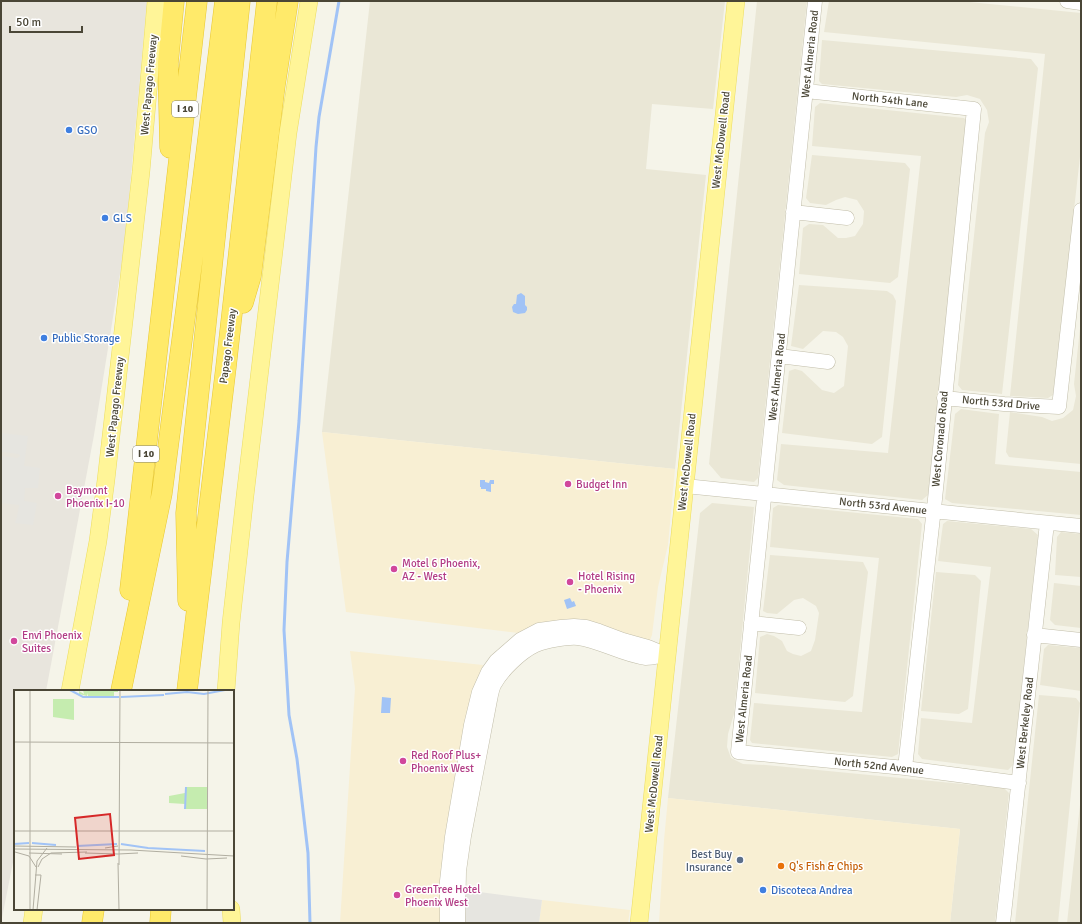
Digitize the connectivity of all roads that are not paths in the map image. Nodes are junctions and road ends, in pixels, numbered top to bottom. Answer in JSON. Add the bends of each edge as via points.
{"nodes":[{"id":1,"x":156,"y":1,"type":"edge"},
{"id":2,"x":174,"y":1,"type":"edge"},
{"id":3,"x":197,"y":1,"type":"edge"},
{"id":4,"x":225,"y":1,"type":"edge"},
{"id":5,"x":240,"y":1,"type":"edge"},
{"id":6,"x":268,"y":1,"type":"edge"},
{"id":7,"x":288,"y":1,"type":"edge"},
{"id":8,"x":309,"y":1,"type":"edge"},
{"id":9,"x":736,"y":1,"type":"edge"},
{"id":10,"x":815,"y":1,"type":"edge"},
{"id":11,"x":1067,"y":1,"type":"edge"},
{"id":12,"x":1081,"y":3,"type":"edge"},
{"id":13,"x":806,"y":91,"type":"junction"},
{"id":14,"x":974,"y":109,"type":"joint"},
{"id":15,"x":1081,"y":210,"type":"edge"},
{"id":16,"x":793,"y":212,"type":"junction"},
{"id":17,"x":173,"y":218,"type":"junction"},
{"id":18,"x":847,"y":218,"type":"dead end"},
{"id":19,"x":779,"y":356,"type":"junction"},
{"id":20,"x":828,"y":362,"type":"dead end"},
{"id":21,"x":226,"y":367,"type":"junction"},
{"id":22,"x":944,"y":398,"type":"junction"},
{"id":23,"x":685,"y":486,"type":"junction"},
{"id":24,"x":765,"y":494,"type":"junction"},
{"id":25,"x":933,"y":512,"type":"junction"},
{"id":26,"x":1047,"y":523,"type":"junction"},
{"id":27,"x":1081,"y":526,"type":"edge"},
{"id":28,"x":751,"y":623,"type":"junction"},
{"id":29,"x":799,"y":628,"type":"dead end"},
{"id":30,"x":1034,"y":635,"type":"junction"},
{"id":31,"x":534,"y":640,"type":"junction"},
{"id":32,"x":1081,"y":640,"type":"edge"},
{"id":33,"x":668,"y":655,"type":"junction"},
{"id":34,"x":188,"y":685,"type":"edge"},
{"id":35,"x":70,"y":690,"type":"edge"},
{"id":36,"x":120,"y":690,"type":"edge"},
{"id":37,"x":120,"y":690,"type":"edge"},
{"id":38,"x":226,"y":690,"type":"edge"},
{"id":39,"x":738,"y":752,"type":"joint"},
{"id":40,"x":905,"y":768,"type":"junction"},
{"id":41,"x":1018,"y":783,"type":"junction"},
{"id":42,"x":34,"y":910,"type":"edge"},
{"id":43,"x":94,"y":910,"type":"edge"},
{"id":44,"x":161,"y":910,"type":"edge"},
{"id":45,"x":231,"y":910,"type":"edge"},
{"id":46,"x":32,"y":923,"type":"edge"},
{"id":47,"x":92,"y":923,"type":"edge"},
{"id":48,"x":160,"y":923,"type":"edge"},
{"id":49,"x":232,"y":923,"type":"edge"},
{"id":50,"x":447,"y":923,"type":"edge"},
{"id":51,"x":458,"y":923,"type":"edge"},
{"id":52,"x":639,"y":923,"type":"edge"},
{"id":53,"x":1003,"y":923,"type":"edge"}],
"edges":[{"from":1,"to":35,"type":"main road","name":"West Papago Freeway","via":[[141,172],[106,480],[98,540]]},
{"from":2,"to":17,"type":"highway","via":[[168,63]]},
{"from":3,"to":17,"type":"highway","number":"I 10"},
{"from":4,"to":37,"type":"highway","via":[[162,493]]},
{"from":5,"to":34,"type":"highway","via":[[186,513]]},
{"from":6,"to":21,"type":"highway","name":"Papago Freeway"},
{"from":7,"to":21,"type":"highway","via":[[251,276]]},
{"from":8,"to":38,"type":"main road","via":[[286,147],[244,504]]},
{"from":9,"to":23,"type":"main road","name":"West McDowell Road"},
{"from":10,"to":13,"type":"street","name":"West Almeria Road"},
{"from":11,"to":12,"type":"street"},
{"from":13,"to":14,"type":"street","name":"North 54th Lane"},
{"from":13,"to":16,"type":"street","name":"West Almeria Road"},
{"from":14,"to":22,"type":"street","name":"West Coronado Road"},
{"from":15,"to":22,"type":"street","name":"North 53rd Drive","via":[[1059,407]]},
{"from":16,"to":18,"type":"street"},
{"from":16,"to":19,"type":"street","name":"West Almeria Road"},
{"from":17,"to":36,"type":"highway","number":"I 10"},
{"from":19,"to":20,"type":"street"},
{"from":19,"to":24,"type":"street","name":"West Almeria Road"},
{"from":21,"to":34,"type":"highway","name":"Papago Freeway"},
{"from":22,"to":25,"type":"street","name":"West Coronado Road"},
{"from":23,"to":24,"type":"street","name":"North 53rd Avenue"},
{"from":23,"to":33,"type":"main road","name":"West McDowell Road"},
{"from":24,"to":25,"type":"street","name":"North 53rd Avenue"},
{"from":24,"to":28,"type":"street","name":"West Almeria Road"},
{"from":25,"to":26,"type":"street","name":"North 53rd Avenue"},
{"from":25,"to":40,"type":"street","name":"West Coronado Road"},
{"from":26,"to":27,"type":"street","name":"North 53rd Avenue"},
{"from":26,"to":30,"type":"street","name":"West Berkeley Road"},
{"from":28,"to":29,"type":"street"},
{"from":28,"to":39,"type":"street","name":"West Almeria Road"},
{"from":30,"to":32,"type":"street"},
{"from":30,"to":41,"type":"street","name":"West Berkeley Road"},
{"from":31,"to":33,"type":"street","via":[[578,638],[648,658]]},
{"from":31,"to":50,"type":"street","via":[[520,640],[496,661],[479,692],[452,837],[447,881]]},
{"from":31,"to":51,"type":"street","via":[[503,671],[494,685],[464,836],[459,871]]},
{"from":33,"to":52,"type":"main road","name":"West McDowell Road"},
{"from":39,"to":40,"type":"street","name":"North 52nd Avenue"},
{"from":40,"to":41,"type":"street","name":"North 52nd Avenue"},
{"from":41,"to":53,"type":"street","name":"West Berkeley Road"},
{"from":42,"to":46,"type":"main road"},
{"from":43,"to":47,"type":"highway"},
{"from":44,"to":48,"type":"highway"},
{"from":45,"to":49,"type":"main road"}]}
